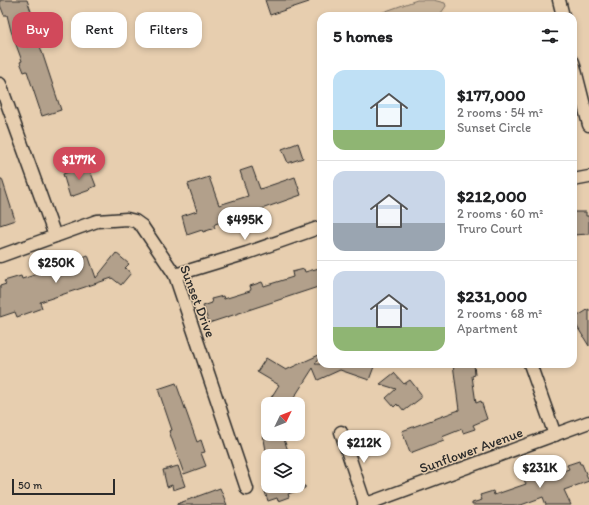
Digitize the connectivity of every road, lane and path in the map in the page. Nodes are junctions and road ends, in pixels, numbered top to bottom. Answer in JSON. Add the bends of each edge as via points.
{"nodes":[{"id":1,"x":559,"y":0,"type":"edge"},
{"id":2,"x":562,"y":12,"type":"edge"},
{"id":3,"x":577,"y":78,"type":"edge"},
{"id":4,"x":0,"y":84,"type":"edge"},
{"id":5,"x":589,"y":125,"type":"edge"},
{"id":6,"x":589,"y":177,"type":"edge"},
{"id":7,"x":577,"y":179,"type":"edge"},
{"id":8,"x":317,"y":228,"type":"edge"},
{"id":9,"x":55,"y":236,"type":"junction"},
{"id":10,"x":0,"y":256,"type":"edge"},
{"id":11,"x":175,"y":276,"type":"junction"},
{"id":12,"x":531,"y":368,"type":"edge"},
{"id":13,"x":589,"y":422,"type":"edge"},
{"id":14,"x":340,"y":432,"type":"dead end"},
{"id":15,"x":555,"y":434,"type":"junction"},
{"id":16,"x":247,"y":489,"type":"dead end"},
{"id":17,"x":365,"y":505,"type":"edge"}],
"edges":[{"from":1,"to":2,"type":"street"},
{"from":3,"to":5,"type":"street"},
{"from":4,"to":9,"type":"street"},
{"from":6,"to":7,"type":"street"},
{"from":8,"to":11,"type":"street"},
{"from":9,"to":10,"type":"street","name":"Sunset Drive"},
{"from":9,"to":11,"type":"street","name":"Sunset Drive","via":[[97,221],[135,221],[147,232]]},
{"from":11,"to":16,"type":"street","name":"Sunset Drive"},
{"from":12,"to":15,"type":"street"},
{"from":13,"to":15,"type":"street","name":"Sunflower Avenue"},
{"from":14,"to":17,"type":"street"},
{"from":15,"to":17,"type":"street","name":"Sunflower Avenue"}]}
